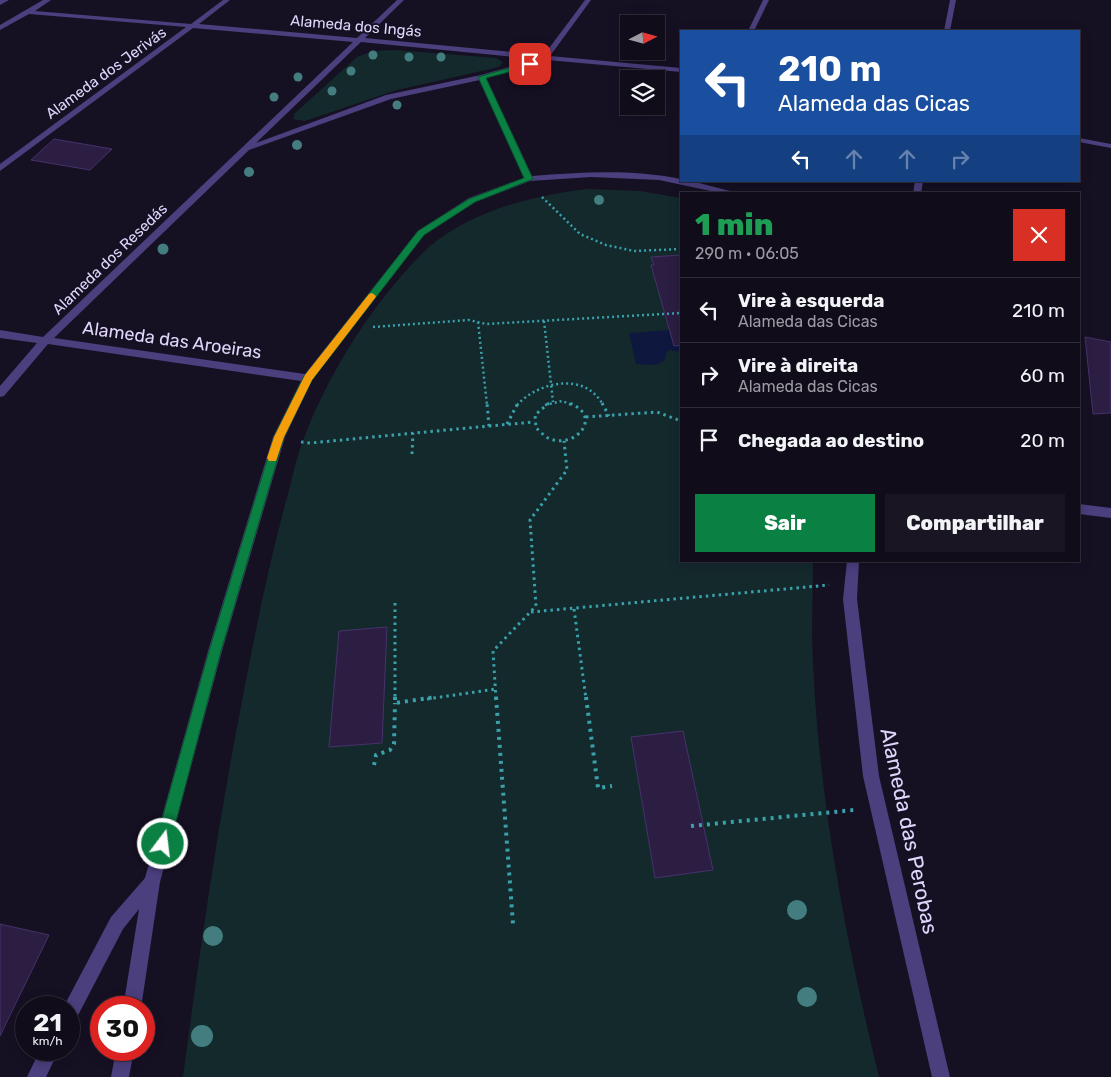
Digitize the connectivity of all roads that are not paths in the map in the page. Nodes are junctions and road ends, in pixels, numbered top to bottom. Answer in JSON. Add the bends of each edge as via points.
{"nodes":[{"id":1,"x":6,"y":0,"type":"edge"},
{"id":2,"x":48,"y":0,"type":"edge"},
{"id":3,"x":227,"y":0,"type":"edge"},
{"id":4,"x":401,"y":0,"type":"edge"},
{"id":5,"x":588,"y":0,"type":"edge"},
{"id":6,"x":766,"y":0,"type":"edge"},
{"id":7,"x":953,"y":0,"type":"edge"},
{"id":8,"x":0,"y":3,"type":"edge"},
{"id":9,"x":28,"y":12,"type":"junction"},
{"id":10,"x":192,"y":26,"type":"junction"},
{"id":11,"x":0,"y":28,"type":"edge"},
{"id":12,"x":751,"y":30,"type":"edge"},
{"id":13,"x":947,"y":30,"type":"edge"},
{"id":14,"x":359,"y":40,"type":"junction"},
{"id":15,"x":545,"y":58,"type":"junction"},
{"id":16,"x":680,"y":70,"type":"edge"},
{"id":17,"x":482,"y":77,"type":"junction"},
{"id":18,"x":1080,"y":140,"type":"edge"},
{"id":19,"x":1111,"y":146,"type":"edge"},
{"id":20,"x":244,"y":151,"type":"junction"},
{"id":21,"x":0,"y":168,"type":"edge"},
{"id":22,"x":529,"y":179,"type":"junction"},
{"id":23,"x":680,"y":182,"type":"edge"},
{"id":24,"x":682,"y":182,"type":"edge"},
{"id":25,"x":729,"y":192,"type":"edge"},
{"id":26,"x":0,"y":334,"type":"edge"},
{"id":27,"x":46,"y":340,"type":"junction"},
{"id":28,"x":308,"y":378,"type":"junction"},
{"id":29,"x":0,"y":392,"type":"edge"},
{"id":30,"x":1080,"y":509,"type":"edge"},
{"id":31,"x":1111,"y":513,"type":"edge"},
{"id":32,"x":853,"y":562,"type":"edge"},
{"id":33,"x":152,"y":882,"type":"junction"},
{"id":34,"x":79,"y":996,"type":"edge"},
{"id":35,"x":134,"y":996,"type":"edge"},
{"id":36,"x":44,"y":1061,"type":"edge"},
{"id":37,"x":123,"y":1061,"type":"edge"},
{"id":38,"x":36,"y":1077,"type":"edge"},
{"id":39,"x":120,"y":1077,"type":"edge"},
{"id":40,"x":941,"y":1077,"type":"edge"}],
"edges":[{"from":1,"to":8,"type":"street"},
{"from":2,"to":9,"type":"street"},
{"from":3,"to":10,"type":"street","name":"Alameda dos Jerivás"},
{"from":4,"to":14,"type":"street","name":"Alameda dos Resedás"},
{"from":5,"to":15,"type":"street"},
{"from":6,"to":12,"type":"street"},
{"from":7,"to":13,"type":"street"},
{"from":9,"to":10,"type":"street","name":"Alameda dos Ingás"},
{"from":9,"to":11,"type":"street"},
{"from":10,"to":14,"type":"street","name":"Alameda dos Ingás"},
{"from":10,"to":21,"type":"street","name":"Alameda dos Jerivás"},
{"from":14,"to":15,"type":"street","name":"Alameda dos Ingás"},
{"from":14,"to":20,"type":"street","name":"Alameda dos Resedás"},
{"from":15,"to":16,"type":"street","name":"Alameda dos Ingás"},
{"from":15,"to":17,"type":"street","name":"Alameda dos Resedás"},
{"from":17,"to":20,"type":"street","name":"Alameda dos Resedás","via":[[389,98]]},
{"from":17,"to":22,"type":"street"},
{"from":18,"to":19,"type":"street"},
{"from":20,"to":27,"type":"street","name":"Alameda dos Resedás"},
{"from":22,"to":23,"type":"street","via":[[591,174],[659,177]]},
{"from":22,"to":28,"type":"street","via":[[472,200],[421,233]]},
{"from":24,"to":25,"type":"street"},
{"from":26,"to":27,"type":"street","name":"Alameda das Aroeiras"},
{"from":27,"to":28,"type":"street","name":"Alameda das Aroeiras"},
{"from":27,"to":29,"type":"street","name":"Alameda dos Resedás"},
{"from":28,"to":33,"type":"street","via":[[279,437],[215,651]]},
{"from":30,"to":31,"type":"street"},
{"from":32,"to":40,"type":"street","name":"Alameda das Perobas","via":[[850,599],[871,776]]},
{"from":33,"to":34,"type":"street","via":[[117,922]]},
{"from":33,"to":35,"type":"street"},
{"from":36,"to":38,"type":"street"},
{"from":37,"to":39,"type":"street"}]}
